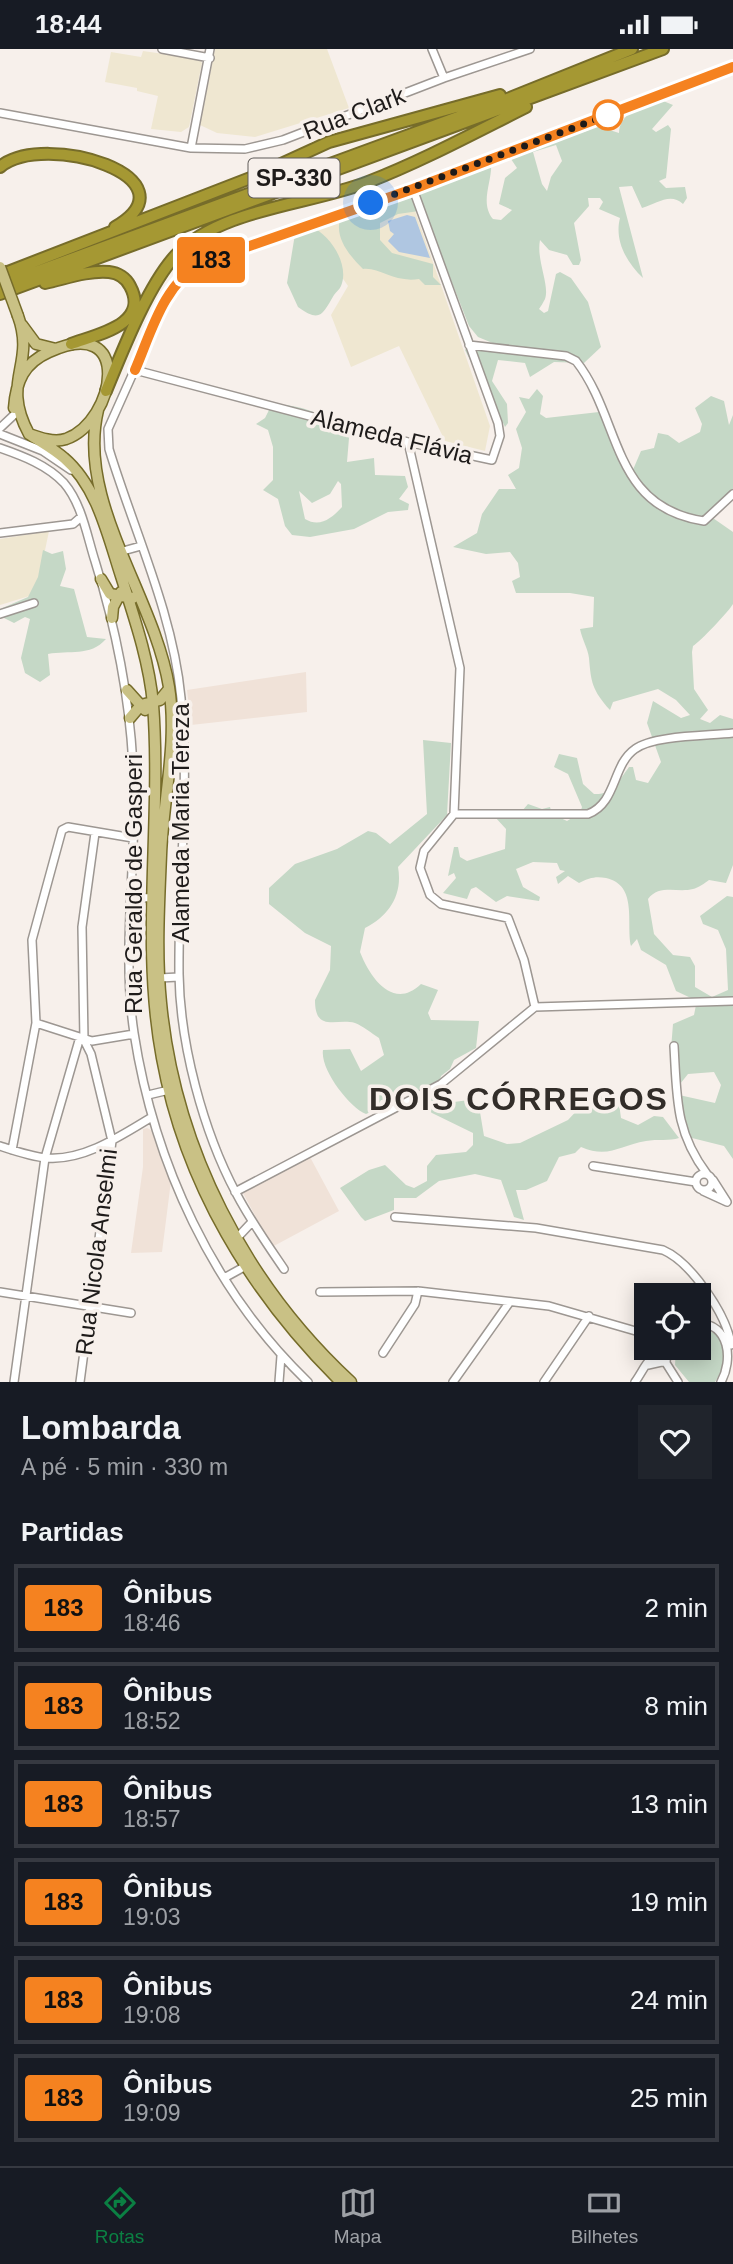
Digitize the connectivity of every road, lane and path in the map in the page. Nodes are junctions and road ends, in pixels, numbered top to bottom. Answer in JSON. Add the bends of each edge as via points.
{"nodes":[{"id":1,"x":162,"y":49,"type":"edge"},
{"id":2,"x":210,"y":49,"type":"edge"},
{"id":3,"x":432,"y":49,"type":"edge"},
{"id":4,"x":530,"y":49,"type":"edge"},
{"id":5,"x":632,"y":49,"type":"edge"},
{"id":6,"x":663,"y":49,"type":"edge"},
{"id":7,"x":210,"y":58,"type":"junction"},
{"id":8,"x":586,"y":67,"type":"junction"},
{"id":9,"x":733,"y":67,"type":"edge"},
{"id":10,"x":444,"y":78,"type":"junction"},
{"id":11,"x":589,"y":78,"type":"junction"},
{"id":12,"x":3,"y":115,"type":"edge"},
{"id":13,"x":191,"y":148,"type":"junction"},
{"id":14,"x":0,"y":167,"type":"edge"},
{"id":15,"x":413,"y":189,"type":"junction"},
{"id":16,"x":91,"y":240,"type":"junction"},
{"id":17,"x":0,"y":267,"type":"edge"},
{"id":18,"x":0,"y":275,"type":"edge"},
{"id":19,"x":0,"y":285,"type":"edge"},
{"id":20,"x":0,"y":294,"type":"edge"},
{"id":21,"x":19,"y":319,"type":"junction"},
{"id":22,"x":71,"y":344,"type":"junction"},
{"id":23,"x":469,"y":345,"type":"junction"},
{"id":24,"x":57,"y":349,"type":"junction"},
{"id":25,"x":135,"y":370,"type":"junction"},
{"id":26,"x":106,"y":391,"type":"junction"},
{"id":27,"x":15,"y":410,"type":"junction"},
{"id":28,"x":98,"y":410,"type":"junction"},
{"id":29,"x":0,"y":428,"type":"edge"},
{"id":30,"x":0,"y":434,"type":"edge"},
{"id":31,"x":29,"y":434,"type":"junction"},
{"id":32,"x":408,"y":442,"type":"junction"},
{"id":33,"x":0,"y":448,"type":"edge"},
{"id":34,"x":89,"y":490,"type":"junction"},
{"id":35,"x":733,"y":494,"type":"edge"},
{"id":36,"x":81,"y":517,"type":"junction"},
{"id":37,"x":66,"y":525,"type":"junction"},
{"id":38,"x":85,"y":531,"type":"junction"},
{"id":39,"x":0,"y":533,"type":"edge"},
{"id":40,"x":141,"y":546,"type":"junction"},
{"id":41,"x":123,"y":551,"type":"junction"},
{"id":42,"x":101,"y":579,"type":"junction"},
{"id":43,"x":123,"y":592,"type":"junction"},
{"id":44,"x":34,"y":603,"type":"dead end"},
{"id":45,"x":144,"y":607,"type":"junction"},
{"id":46,"x":0,"y":614,"type":"edge"},
{"id":47,"x":112,"y":618,"type":"junction"},
{"id":48,"x":127,"y":689,"type":"junction"},
{"id":49,"x":169,"y":694,"type":"junction"},
{"id":50,"x":181,"y":698,"type":"junction"},
{"id":51,"x":152,"y":702,"type":"junction"},
{"id":52,"x":141,"y":705,"type":"junction"},
{"id":53,"x":130,"y":718,"type":"junction"},
{"id":54,"x":153,"y":720,"type":"junction"},
{"id":55,"x":733,"y":733,"type":"edge"},
{"id":56,"x":454,"y":814,"type":"junction"},
{"id":57,"x":95,"y":833,"type":"junction"},
{"id":58,"x":133,"y":838,"type":"junction"},
{"id":59,"x":130,"y":897,"type":"junction"},
{"id":60,"x":152,"y":898,"type":"junction"},
{"id":61,"x":179,"y":977,"type":"junction"},
{"id":62,"x":159,"y":978,"type":"junction"},
{"id":63,"x":733,"y":1001,"type":"edge"},
{"id":64,"x":535,"y":1007,"type":"junction"},
{"id":65,"x":37,"y":1023,"type":"junction"},
{"id":66,"x":134,"y":1034,"type":"junction"},
{"id":67,"x":82,"y":1039,"type":"junction"},
{"id":68,"x":674,"y":1046,"type":"dead end"},
{"id":69,"x":169,"y":1090,"type":"junction"},
{"id":70,"x":148,"y":1095,"type":"junction"},
{"id":71,"x":152,"y":1117,"type":"junction"},
{"id":72,"x":112,"y":1141,"type":"junction"},
{"id":73,"x":0,"y":1146,"type":"edge"},
{"id":74,"x":12,"y":1150,"type":"junction"},
{"id":75,"x":45,"y":1158,"type":"junction"},
{"id":76,"x":593,"y":1166,"type":"dead end"},
{"id":77,"x":710,"y":1177,"type":"junction"},
{"id":78,"x":696,"y":1182,"type":"junction"},
{"id":79,"x":703,"y":1191,"type":"junction"},
{"id":80,"x":235,"y":1192,"type":"junction"},
{"id":81,"x":727,"y":1202,"type":"junction"},
{"id":82,"x":733,"y":1210,"type":"edge"},
{"id":83,"x":395,"y":1217,"type":"dead end"},
{"id":84,"x":252,"y":1222,"type":"junction"},
{"id":85,"x":236,"y":1239,"type":"junction"},
{"id":86,"x":244,"y":1267,"type":"junction"},
{"id":87,"x":284,"y":1269,"type":"dead end"},
{"id":88,"x":224,"y":1278,"type":"junction"},
{"id":89,"x":418,"y":1291,"type":"junction"},
{"id":90,"x":0,"y":1292,"type":"edge"},
{"id":91,"x":320,"y":1292,"type":"dead end"},
{"id":92,"x":26,"y":1296,"type":"junction"},
{"id":93,"x":509,"y":1303,"type":"junction"},
{"id":94,"x":714,"y":1305,"type":"junction"},
{"id":95,"x":91,"y":1306,"type":"junction"},
{"id":96,"x":131,"y":1313,"type":"dead end"},
{"id":97,"x":589,"y":1316,"type":"junction"},
{"id":98,"x":711,"y":1318,"type":"edge"},
{"id":99,"x":711,"y":1327,"type":"edge"},
{"id":100,"x":634,"y":1330,"type":"edge"},
{"id":101,"x":731,"y":1345,"type":"junction"},
{"id":102,"x":383,"y":1353,"type":"dead end"},
{"id":103,"x":281,"y":1356,"type":"junction"},
{"id":104,"x":651,"y":1360,"type":"edge"},
{"id":105,"x":668,"y":1360,"type":"edge"},
{"id":106,"x":733,"y":1364,"type":"edge"},
{"id":107,"x":725,"y":1380,"type":"edge"},
{"id":108,"x":13,"y":1382,"type":"edge"},
{"id":109,"x":80,"y":1382,"type":"edge"},
{"id":110,"x":279,"y":1382,"type":"edge"},
{"id":111,"x":308,"y":1382,"type":"edge"},
{"id":112,"x":341,"y":1382,"type":"edge"},
{"id":113,"x":351,"y":1382,"type":"edge"},
{"id":114,"x":453,"y":1382,"type":"edge"},
{"id":115,"x":544,"y":1382,"type":"edge"},
{"id":116,"x":635,"y":1382,"type":"edge"},
{"id":117,"x":678,"y":1382,"type":"edge"}],
"edges":[{"from":1,"to":7,"type":"street"},
{"from":2,"to":7,"type":"street"},
{"from":3,"to":10,"type":"street"},
{"from":4,"to":10,"type":"street","name":"Rua Clark"},
{"from":5,"to":8,"type":"highway","number":"SP-330"},
{"from":6,"to":11,"type":"highway","number":"SP-330"},
{"from":7,"to":13,"type":"street"},
{"from":8,"to":16,"type":"highway","via":[[329,142]]},
{"from":8,"to":19,"type":"highway","number":"SP-330"},
{"from":9,"to":15,"type":"street","name":"Alameda Maria Tereza"},
{"from":10,"to":13,"type":"street","name":"Rua Clark","via":[[260,147],[229,151]]},
{"from":11,"to":20,"type":"highway","number":"SP-330"},
{"from":11,"to":26,"type":"highway","via":[[387,174],[222,225],[193,240],[160,277]]},
{"from":12,"to":13,"type":"street","name":"Rua Clark"},
{"from":14,"to":16,"type":"highway","via":[[15,157],[48,154],[98,161],[126,172],[137,190],[135,208],[123,222]]},
{"from":15,"to":23,"type":"street","name":"Alameda Flávia"},
{"from":15,"to":25,"type":"street","name":"Alameda Maria Tereza","via":[[192,268],[168,295]]},
{"from":16,"to":18,"type":"highway"},
{"from":17,"to":21,"type":"main road","bridge":true},
{"from":20,"to":22,"type":"highway","via":[[95,273],[121,277],[133,293],[128,319],[117,328]]},
{"from":21,"to":24,"type":"main road","via":[[36,344]]},
{"from":21,"to":27,"type":"main road","via":[[22,349],[10,387]]},
{"from":22,"to":24,"type":"main road"},
{"from":22,"to":26,"type":"main road","via":[[88,342],[104,353]]},
{"from":23,"to":32,"type":"street","name":"Alameda Flávia","via":[[500,430],[494,458]]},
{"from":23,"to":35,"type":"street","via":[[572,358],[637,487],[672,511],[704,521]]},
{"from":24,"to":27,"type":"main road","via":[[25,370],[15,390]]},
{"from":25,"to":32,"type":"street","name":"Alameda Flávia"},
{"from":25,"to":40,"type":"street","name":"Alameda Maria Tereza","via":[[108,429],[108,443]]},
{"from":26,"to":28,"type":"main road"},
{"from":27,"to":29,"type":"street"},
{"from":27,"to":31,"type":"main road"},
{"from":28,"to":31,"type":"main road","via":[[67,439]]},
{"from":28,"to":41,"type":"main road","via":[[92,461]]},
{"from":30,"to":34,"type":"street","via":[[52,457]]},
{"from":31,"to":34,"type":"main road","via":[[63,456]]},
{"from":32,"to":56,"type":"street","via":[[460,668]]},
{"from":33,"to":36,"type":"street","name":"Rua Geraldo de Gasperi","via":[[55,474],[71,492]]},
{"from":34,"to":43,"type":"main road"},
{"from":36,"to":37,"type":"street"},
{"from":36,"to":38,"type":"street","name":"Rua Geraldo de Gasperi"},
{"from":37,"to":38,"type":"street"},
{"from":37,"to":39,"type":"street"},
{"from":38,"to":42,"type":"street","name":"Rua Geraldo de Gasperi"},
{"from":40,"to":41,"type":"street"},
{"from":40,"to":50,"type":"street","name":"Alameda Maria Tereza","via":[[169,634]]},
{"from":41,"to":45,"type":"main road"},
{"from":42,"to":43,"type":"main road","via":[[107,591]]},
{"from":42,"to":47,"type":"street","name":"Rua Geraldo de Gasperi"},
{"from":43,"to":45,"type":"main road"},
{"from":43,"to":47,"type":"main road"},
{"from":43,"to":51,"type":"main road","via":[[147,666]]},
{"from":44,"to":46,"type":"street"},
{"from":45,"to":49,"type":"main road"},
{"from":47,"to":48,"type":"street","name":"Rua Geraldo de Gasperi"},
{"from":48,"to":52,"type":"main road"},
{"from":48,"to":53,"type":"street","name":"Rua Geraldo de Gasperi"},
{"from":49,"to":50,"type":"street"},
{"from":49,"to":51,"type":"main road"},
{"from":49,"to":62,"type":"main road","via":[[172,738],[161,844]]},
{"from":50,"to":61,"type":"street","name":"Alameda Maria Tereza"},
{"from":51,"to":52,"type":"main road"},
{"from":51,"to":54,"type":"main road"},
{"from":52,"to":53,"type":"main road"},
{"from":52,"to":54,"type":"main road"},
{"from":53,"to":58,"type":"street","name":"Rua Geraldo de Gasperi"},
{"from":54,"to":60,"type":"main road"},
{"from":55,"to":56,"type":"street","via":[[640,746],[627,757],[601,807],[589,814]]},
{"from":56,"to":64,"type":"street","via":[[422,856],[420,868],[427,889],[441,904],[508,918]]},
{"from":57,"to":58,"type":"street"},
{"from":57,"to":65,"type":"street","via":[[62,830],[32,940]]},
{"from":57,"to":67,"type":"street","name":"Rua Nicola Anselmi","via":[[82,927]]},
{"from":58,"to":59,"type":"street","name":"Rua Geraldo de Gasperi"},
{"from":59,"to":60,"type":"street"},
{"from":59,"to":66,"type":"street","name":"Rua Geraldo de Gasperi"},
{"from":60,"to":69,"type":"main road","via":[[154,999]]},
{"from":61,"to":62,"type":"street"},
{"from":61,"to":80,"type":"street","name":"Alameda Maria Tereza","via":[[195,1081],[210,1133]]},
{"from":62,"to":85,"type":"main road","via":[[178,1097],[198,1160]]},
{"from":63,"to":64,"type":"street"},
{"from":64,"to":80,"type":"street","via":[[441,1084]]},
{"from":65,"to":67,"type":"street"},
{"from":65,"to":74,"type":"street"},
{"from":66,"to":67,"type":"street"},
{"from":66,"to":70,"type":"street","name":"Rua Geraldo de Gasperi"},
{"from":67,"to":72,"type":"street","name":"Rua Nicola Anselmi","via":[[91,1054]]},
{"from":67,"to":75,"type":"street"},
{"from":68,"to":77,"type":"street","via":[[681,1128],[692,1154]]},
{"from":69,"to":70,"type":"street"},
{"from":69,"to":86,"type":"main road","via":[[193,1166]]},
{"from":70,"to":71,"type":"street","name":"Rua Geraldo de Gasperi"},
{"from":71,"to":72,"type":"street"},
{"from":71,"to":88,"type":"street","name":"Rua Geraldo de Gasperi","via":[[184,1205]]},
{"from":72,"to":75,"type":"street","via":[[68,1156]]},
{"from":72,"to":95,"type":"street","name":"Rua Nicola Anselmi"},
{"from":73,"to":74,"type":"street"},
{"from":74,"to":75,"type":"street"},
{"from":75,"to":92,"type":"street"},
{"from":76,"to":78,"type":"street"},
{"from":77,"to":78,"type":"street","via":[[699,1176]]},
{"from":77,"to":79,"type":"street","via":[[711,1188]]},
{"from":77,"to":81,"type":"street"},
{"from":78,"to":79,"type":"street"},
{"from":79,"to":81,"type":"street"},
{"from":80,"to":84,"type":"street","name":"Alameda Maria Tereza"},
{"from":81,"to":82,"type":"street"},
{"from":83,"to":94,"type":"street","via":[[536,1228],[663,1249],[690,1269]]},
{"from":84,"to":85,"type":"street"},
{"from":84,"to":87,"type":"street","name":"Alameda Maria Tereza"},
{"from":85,"to":113,"type":"main road","via":[[285,1310]]},
{"from":86,"to":88,"type":"street"},
{"from":86,"to":112,"type":"main road","via":[[290,1329]]},
{"from":88,"to":103,"type":"street","name":"Rua Geraldo de Gasperi"},
{"from":89,"to":91,"type":"street"},
{"from":89,"to":93,"type":"street"},
{"from":89,"to":102,"type":"street","via":[[415,1304]]},
{"from":90,"to":92,"type":"street"},
{"from":92,"to":95,"type":"street"},
{"from":92,"to":108,"type":"street"},
{"from":93,"to":97,"type":"street"},
{"from":93,"to":114,"type":"street"},
{"from":94,"to":98,"type":"street"},
{"from":94,"to":101,"type":"street"},
{"from":95,"to":96,"type":"street"},
{"from":95,"to":109,"type":"street","name":"Rua Nicola Anselmi"},
{"from":97,"to":100,"type":"street"},
{"from":97,"to":115,"type":"street"},
{"from":99,"to":101,"type":"street"},
{"from":101,"to":106,"type":"street"},
{"from":103,"to":110,"type":"street"},
{"from":103,"to":111,"type":"street","name":"Rua Geraldo de Gasperi"},
{"from":104,"to":116,"type":"street"},
{"from":105,"to":117,"type":"street"},
{"from":106,"to":107,"type":"street"}]}
